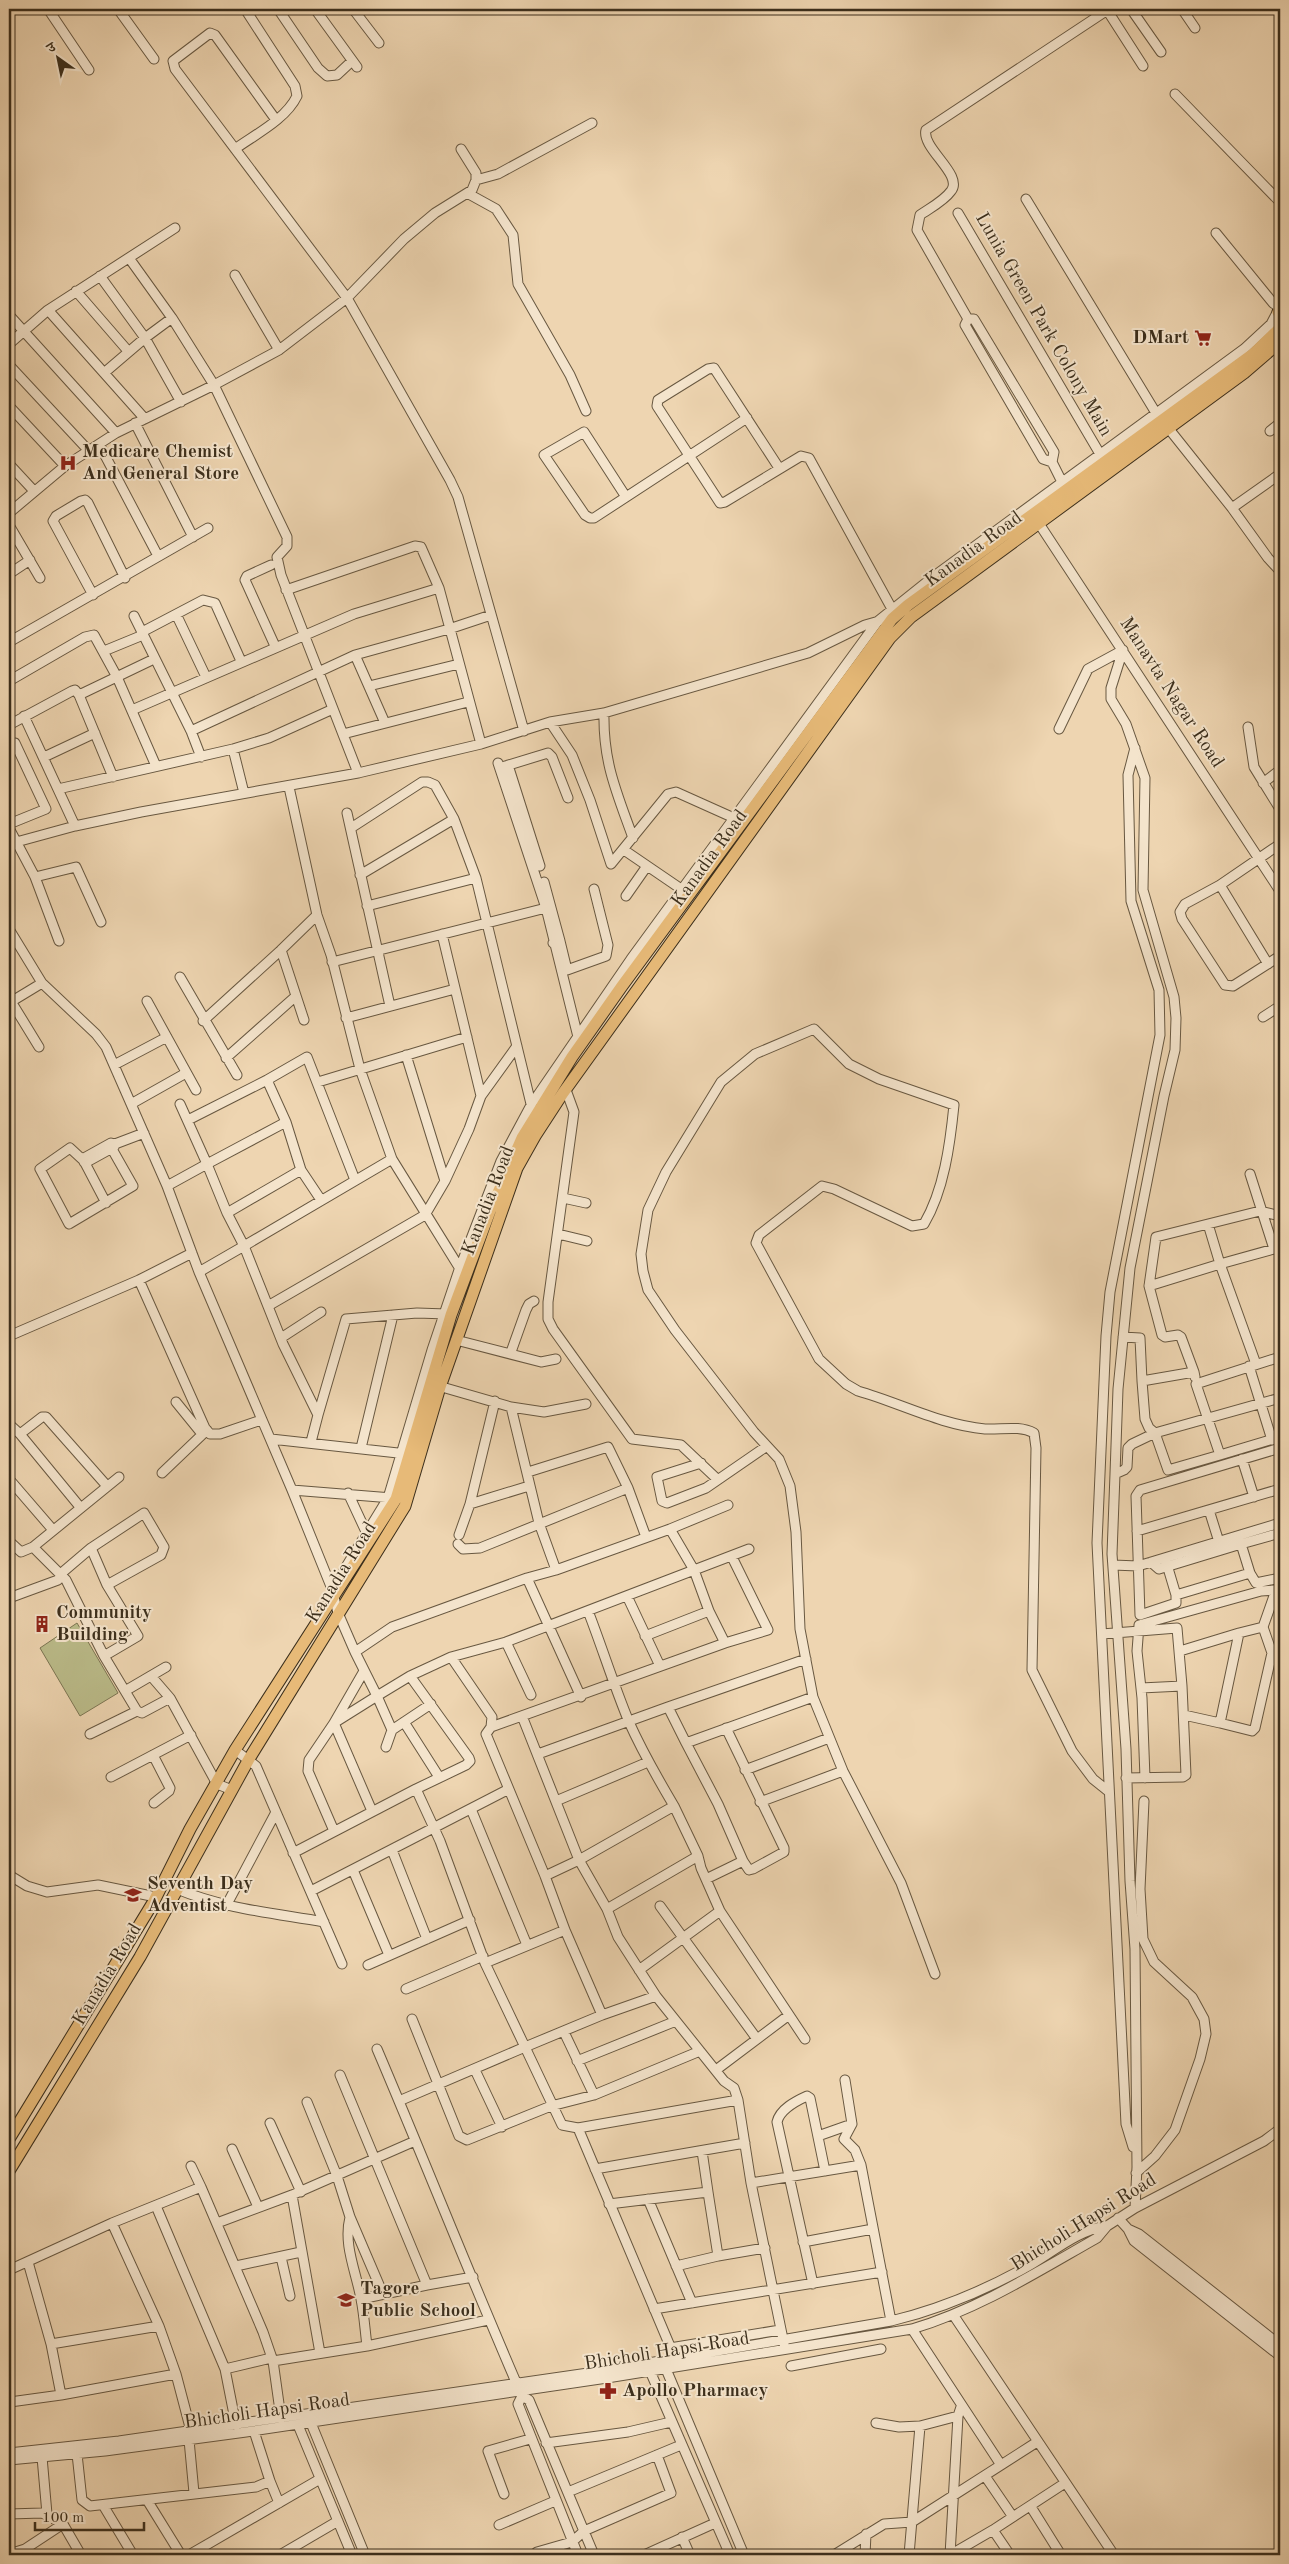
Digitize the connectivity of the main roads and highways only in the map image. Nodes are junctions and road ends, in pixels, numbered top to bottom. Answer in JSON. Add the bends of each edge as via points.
{"nodes":[{"id":1,"x":1280,"y":328,"type":"edge"},
{"id":2,"x":1280,"y":342,"type":"edge"},
{"id":3,"x":1162,"y":422,"type":"junction"},
{"id":4,"x":1037,"y":519,"type":"junction"},
{"id":5,"x":956,"y":571,"type":"junction"},
{"id":6,"x":435,"y":1385,"type":"junction"},
{"id":7,"x":322,"y":1627,"type":"junction"},
{"id":8,"x":266,"y":1701,"type":"junction"},
{"id":9,"x":279,"y":1710,"type":"junction"},
{"id":10,"x":65,"y":2049,"type":"junction"},
{"id":11,"x":78,"y":2057,"type":"junction"},
{"id":12,"x":9,"y":2138,"type":"edge"},
{"id":13,"x":9,"y":2171,"type":"edge"}],
"edges":[{"from":1,"to":3,"type":"main road","name":"Kanadia Road","via":[[1253,354]]},
{"from":2,"to":3,"type":"main road","name":"Kanadia Road","via":[[1244,374]]},
{"from":3,"to":4,"type":"main road","name":"Kanadia Road"},
{"from":3,"to":4,"type":"main road","name":"Kanadia Road","via":[[1064,486]]},
{"from":4,"to":5,"type":"main road","name":"Kanadia Road"},
{"from":5,"to":6,"type":"main road","name":"Kanadia Road","via":[[890,638],[535,1136],[517,1168],[456,1340]]},
{"from":5,"to":6,"type":"main road","name":"Kanadia Road","via":[[896,610],[655,934],[519,1136],[486,1209],[448,1314],[436,1351]]},
{"from":6,"to":7,"type":"main road","name":"Kanadia Road","via":[[406,1454],[392,1499],[333,1594]]},
{"from":6,"to":7,"type":"main road","name":"Kanadia Road","via":[[405,1506],[338,1613]]},
{"from":7,"to":8,"type":"main road","name":"Kanadia Road"},
{"from":7,"to":9,"type":"main road","name":"Kanadia Road"},
{"from":8,"to":9,"type":"main road"},
{"from":8,"to":10,"type":"main road","name":"Kanadia Road","via":[[190,1829],[156,1897]]},
{"from":9,"to":11,"type":"main road","name":"Kanadia Road","via":[[140,1957]]},
{"from":10,"to":11,"type":"main road"},
{"from":10,"to":12,"type":"main road","name":"Kanadia Road"},
{"from":11,"to":13,"type":"main road","name":"Kanadia Road"}]}
